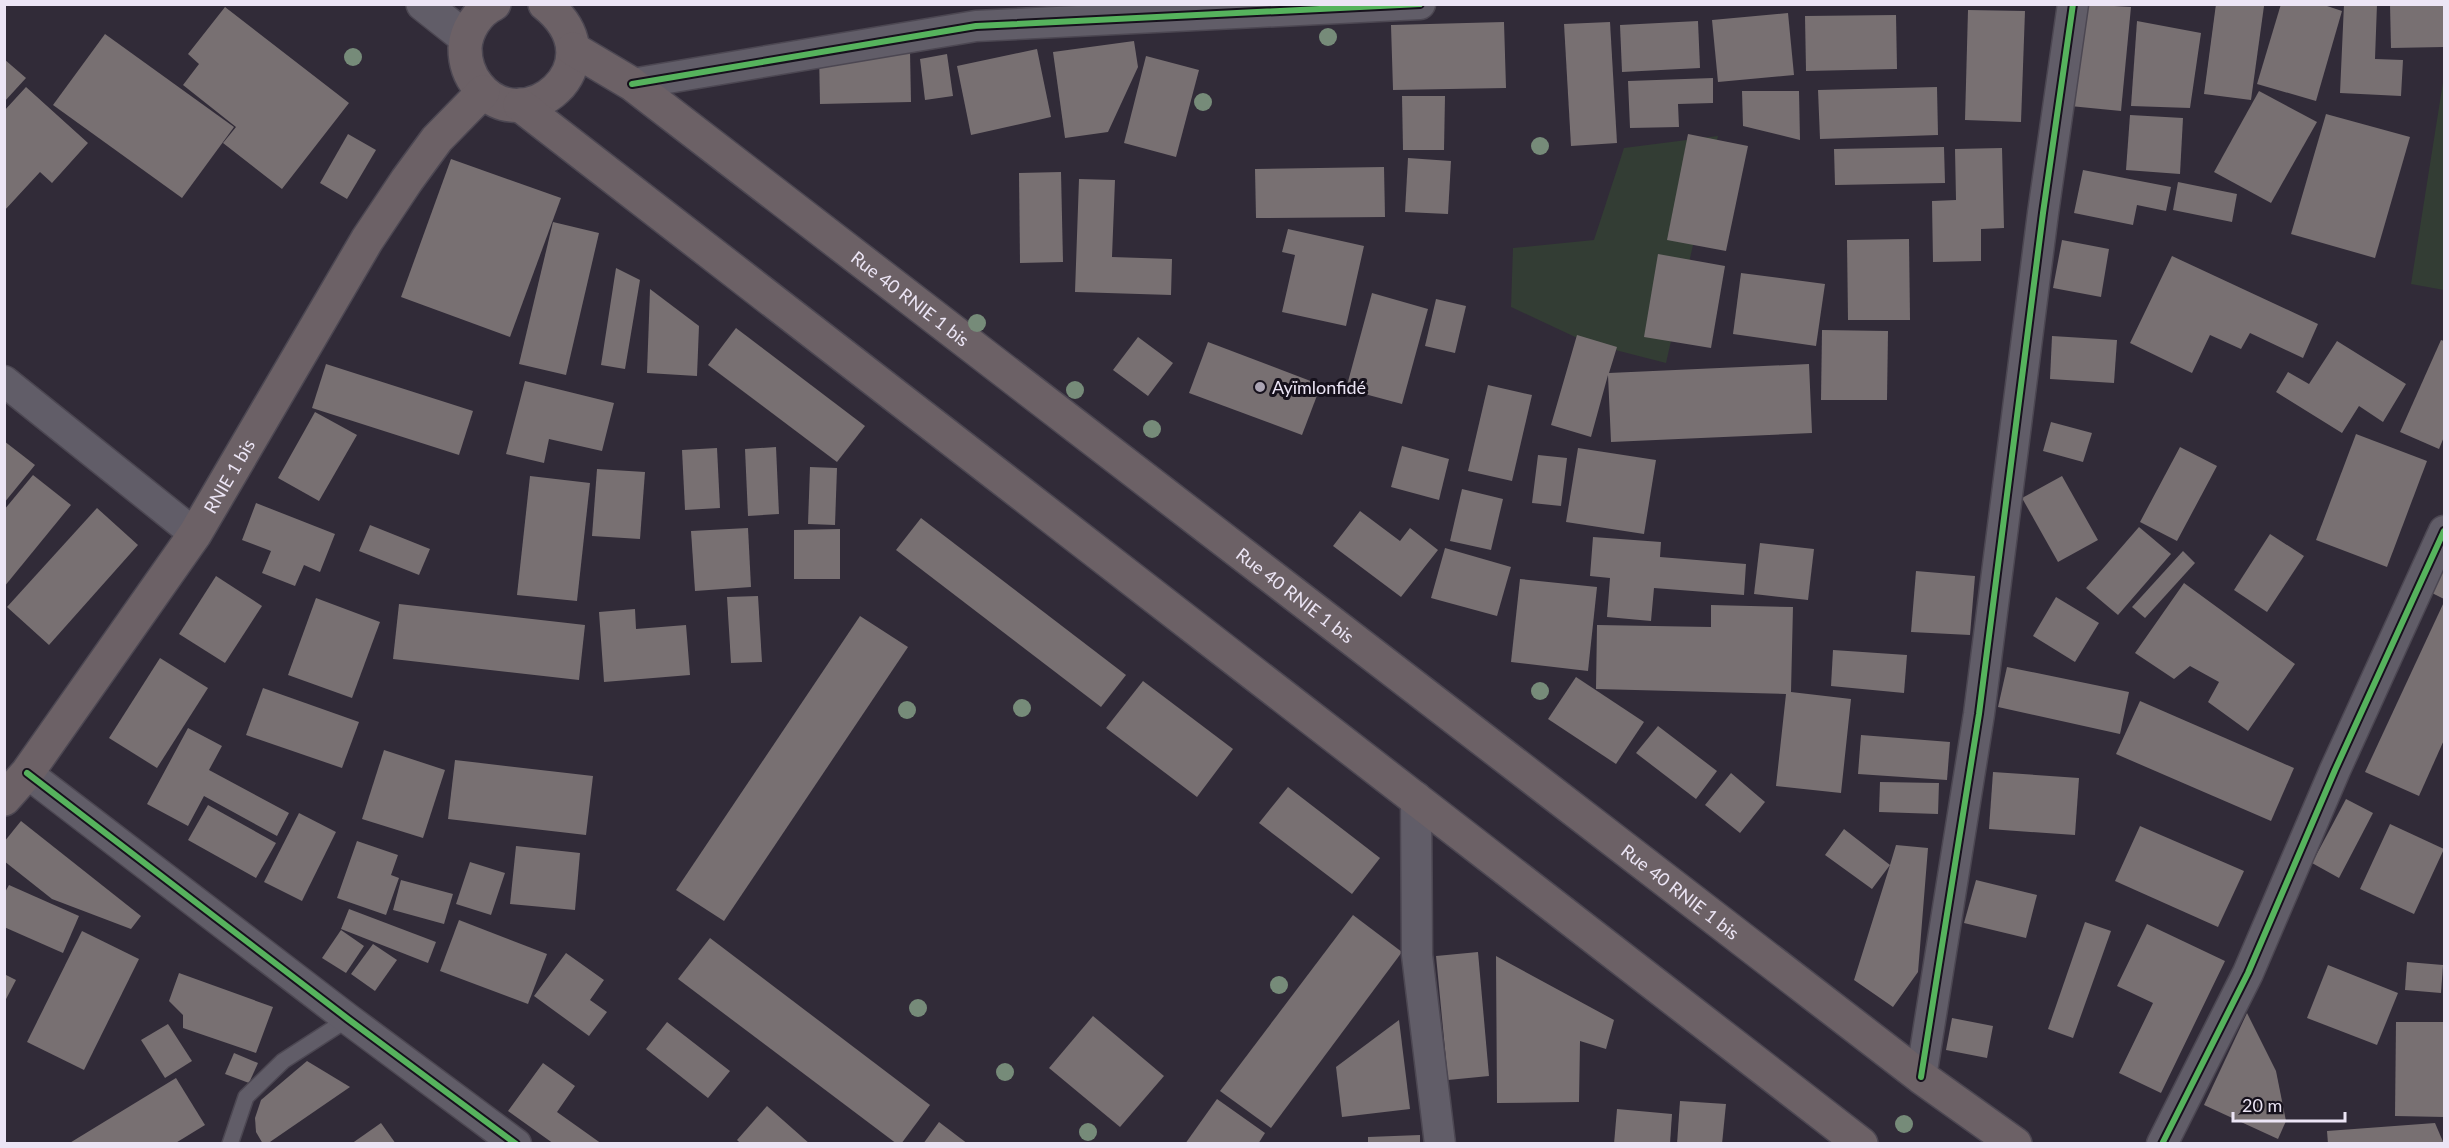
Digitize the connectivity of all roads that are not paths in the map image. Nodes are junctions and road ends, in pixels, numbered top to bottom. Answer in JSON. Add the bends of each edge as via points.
{"nodes":[{"id":1,"x":423,"y":4,"type":"edge"},
{"id":2,"x":494,"y":4,"type":"edge"},
{"id":3,"x":545,"y":4,"type":"edge"},
{"id":4,"x":1420,"y":4,"type":"edge"},
{"id":5,"x":2073,"y":4,"type":"edge"},
{"id":6,"x":466,"y":38,"type":"junction"},
{"id":7,"x":573,"y":49,"type":"junction"},
{"id":8,"x":632,"y":84,"type":"junction"},
{"id":9,"x":483,"y":92,"type":"junction"},
{"id":10,"x":520,"y":105,"type":"junction"},
{"id":11,"x":4,"y":381,"type":"edge"},
{"id":12,"x":2445,"y":531,"type":"edge"},
{"id":13,"x":195,"y":534,"type":"junction"},
{"id":14,"x":27,"y":773,"type":"junction"},
{"id":15,"x":1416,"y":797,"type":"junction"},
{"id":16,"x":4,"y":799,"type":"edge"},
{"id":17,"x":348,"y":1019,"type":"junction"},
{"id":18,"x":1921,"y":1077,"type":"junction"},
{"id":19,"x":2005,"y":1140,"type":"edge"},
{"id":20,"x":230,"y":1143,"type":"edge"},
{"id":21,"x":516,"y":1143,"type":"edge"},
{"id":22,"x":1440,"y":1143,"type":"edge"},
{"id":23,"x":1861,"y":1143,"type":"edge"},
{"id":24,"x":2162,"y":1143,"type":"edge"}],
"edges":[{"from":1,"to":6,"type":"main road"},
{"from":2,"to":6,"type":"main road","via":[[474,21]]},
{"from":3,"to":7,"type":"main road","via":[[560,16],[570,33]]},
{"from":4,"to":8,"type":"street","via":[[976,26]]},
{"from":5,"to":18,"type":"street","via":[[1979,714]]},
{"from":6,"to":9,"type":"main road","via":[[465,58],[471,77]]},
{"from":7,"to":8,"type":"main road","name":"Rue 40 RNIE 1 bis"},
{"from":7,"to":10,"type":"main road","via":[[571,66],[553,93]]},
{"from":8,"to":18,"type":"main road","name":"Rue 40 RNIE 1 bis"},
{"from":9,"to":10,"type":"main road","via":[[500,102]]},
{"from":9,"to":13,"type":"main road","name":"RNIE 1 bis","via":[[436,139],[367,240]]},
{"from":10,"to":15,"type":"main road"},
{"from":11,"to":13,"type":"street"},
{"from":12,"to":24,"type":"street","via":[[2335,770],[2248,973]]},
{"from":13,"to":14,"type":"main road","name":"RNIE 1 bis"},
{"from":14,"to":16,"type":"main road","name":"RNIE 1 bis"},
{"from":14,"to":17,"type":"street"},
{"from":15,"to":22,"type":"street","via":[[1417,955]]},
{"from":15,"to":23,"type":"main road"},
{"from":17,"to":20,"type":"lane","via":[[283,1061],[246,1097]]},
{"from":17,"to":21,"type":"street"},
{"from":18,"to":19,"type":"main road","name":"Rue 40 RNIE 1 bis"}]}
